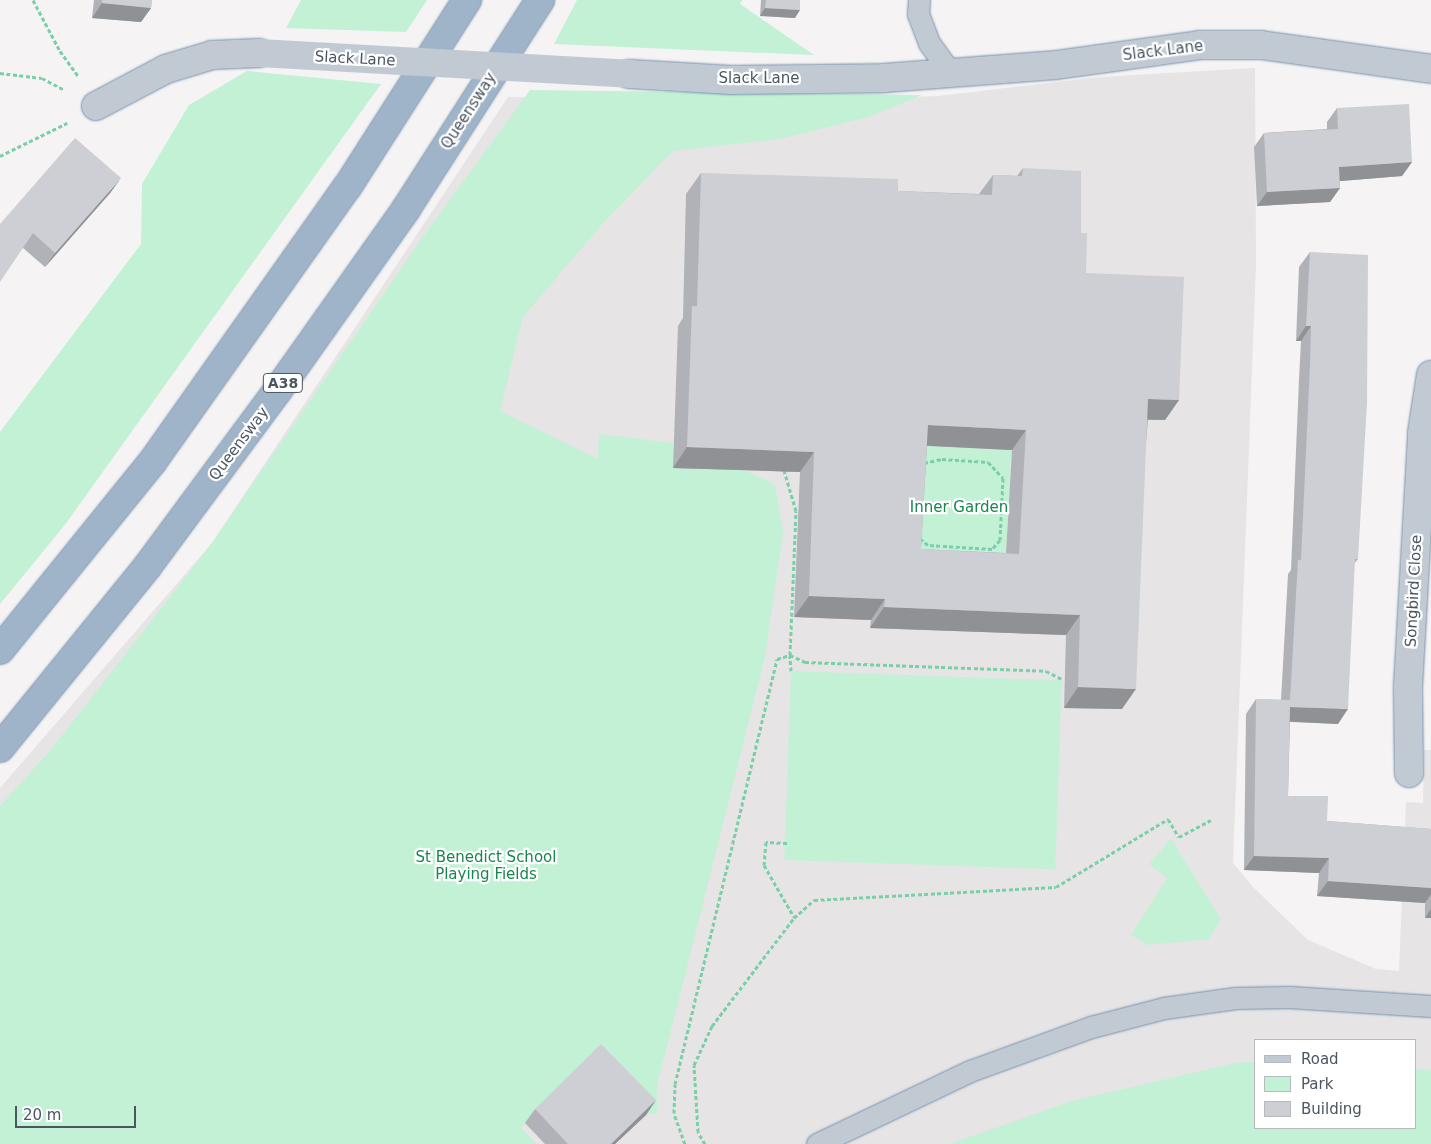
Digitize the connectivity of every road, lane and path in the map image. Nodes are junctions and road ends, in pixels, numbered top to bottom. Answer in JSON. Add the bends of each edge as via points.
{"nodes":[{"id":1,"x":33,"y":0,"type":"edge"},
{"id":2,"x":467,"y":0,"type":"edge"},
{"id":3,"x":540,"y":0,"type":"edge"},
{"id":4,"x":919,"y":0,"type":"edge"},
{"id":5,"x":1431,"y":69,"type":"edge"},
{"id":6,"x":0,"y":72,"type":"edge"},
{"id":7,"x":951,"y":73,"type":"junction"},
{"id":8,"x":96,"y":106,"type":"junction"},
{"id":9,"x":0,"y":156,"type":"edge"},
{"id":10,"x":1431,"y":375,"type":"edge"},
{"id":11,"x":782,"y":463,"type":"edge"},
{"id":12,"x":924,"y":463,"type":"joint"},
{"id":13,"x":0,"y":650,"type":"edge"},
{"id":14,"x":790,"y":654,"type":"junction"},
{"id":15,"x":791,"y":671,"type":"dead end"},
{"id":16,"x":1062,"y":679,"type":"dead end"},
{"id":17,"x":1420,"y":690,"type":"edge"},
{"id":18,"x":0,"y":748,"type":"edge"},
{"id":19,"x":1409,"y":773,"type":"dead end"},
{"id":20,"x":1211,"y":820,"type":"dead end"},
{"id":21,"x":787,"y":843,"type":"dead end"},
{"id":22,"x":794,"y":918,"type":"junction"},
{"id":23,"x":1431,"y":1006,"type":"edge"},
{"id":24,"x":685,"y":1144,"type":"edge"},
{"id":25,"x":705,"y":1144,"type":"edge"},
{"id":26,"x":817,"y":1144,"type":"edge"}],
"edges":[{"from":1,"to":8,"type":"path","via":[[60,51]]},
{"from":2,"to":13,"type":"highway","via":[[348,186],[153,461]]},
{"from":3,"to":18,"type":"highway","name":"Queensway","number":"A38","via":[[406,208],[278,390],[147,567]]},
{"from":4,"to":7,"type":"lane","via":[[918,14],[929,42]]},
{"from":5,"to":7,"type":"street","name":"Slack Lane","via":[[1252,45],[1200,45],[1056,65]]},
{"from":6,"to":8,"type":"path","via":[[42,78]]},
{"from":7,"to":8,"type":"street","name":"Slack Lane","bridge":true,"via":[[884,78],[731,80],[259,53],[212,55],[166,69]]},
{"from":8,"to":9,"type":"path"},
{"from":10,"to":17,"type":"street","name":"Songbird Close","via":[[1422,432]]},
{"from":11,"to":14,"type":"path","via":[[796,511]]},
{"from":12,"to":12,"type":"path","via":[[918,537],[928,545],[992,549],[1000,540],[1004,478],[988,462],[942,459]]},
{"from":14,"to":15,"type":"path"},
{"from":14,"to":16,"type":"path","via":[[805,662],[1046,671]]},
{"from":14,"to":24,"type":"path","via":[[777,659],[675,1084],[674,1113]]},
{"from":17,"to":19,"type":"street","name":"Songbird Close"},
{"from":20,"to":22,"type":"path","via":[[1179,837],[1168,819],[1056,887],[814,900]]},
{"from":21,"to":22,"type":"path","via":[[766,842],[764,865]]},
{"from":22,"to":25,"type":"path","via":[[712,1026],[694,1065],[698,1132]]},
{"from":23,"to":26,"type":"lane","via":[[1235,998],[1164,1008],[1091,1027],[970,1071]]}]}
